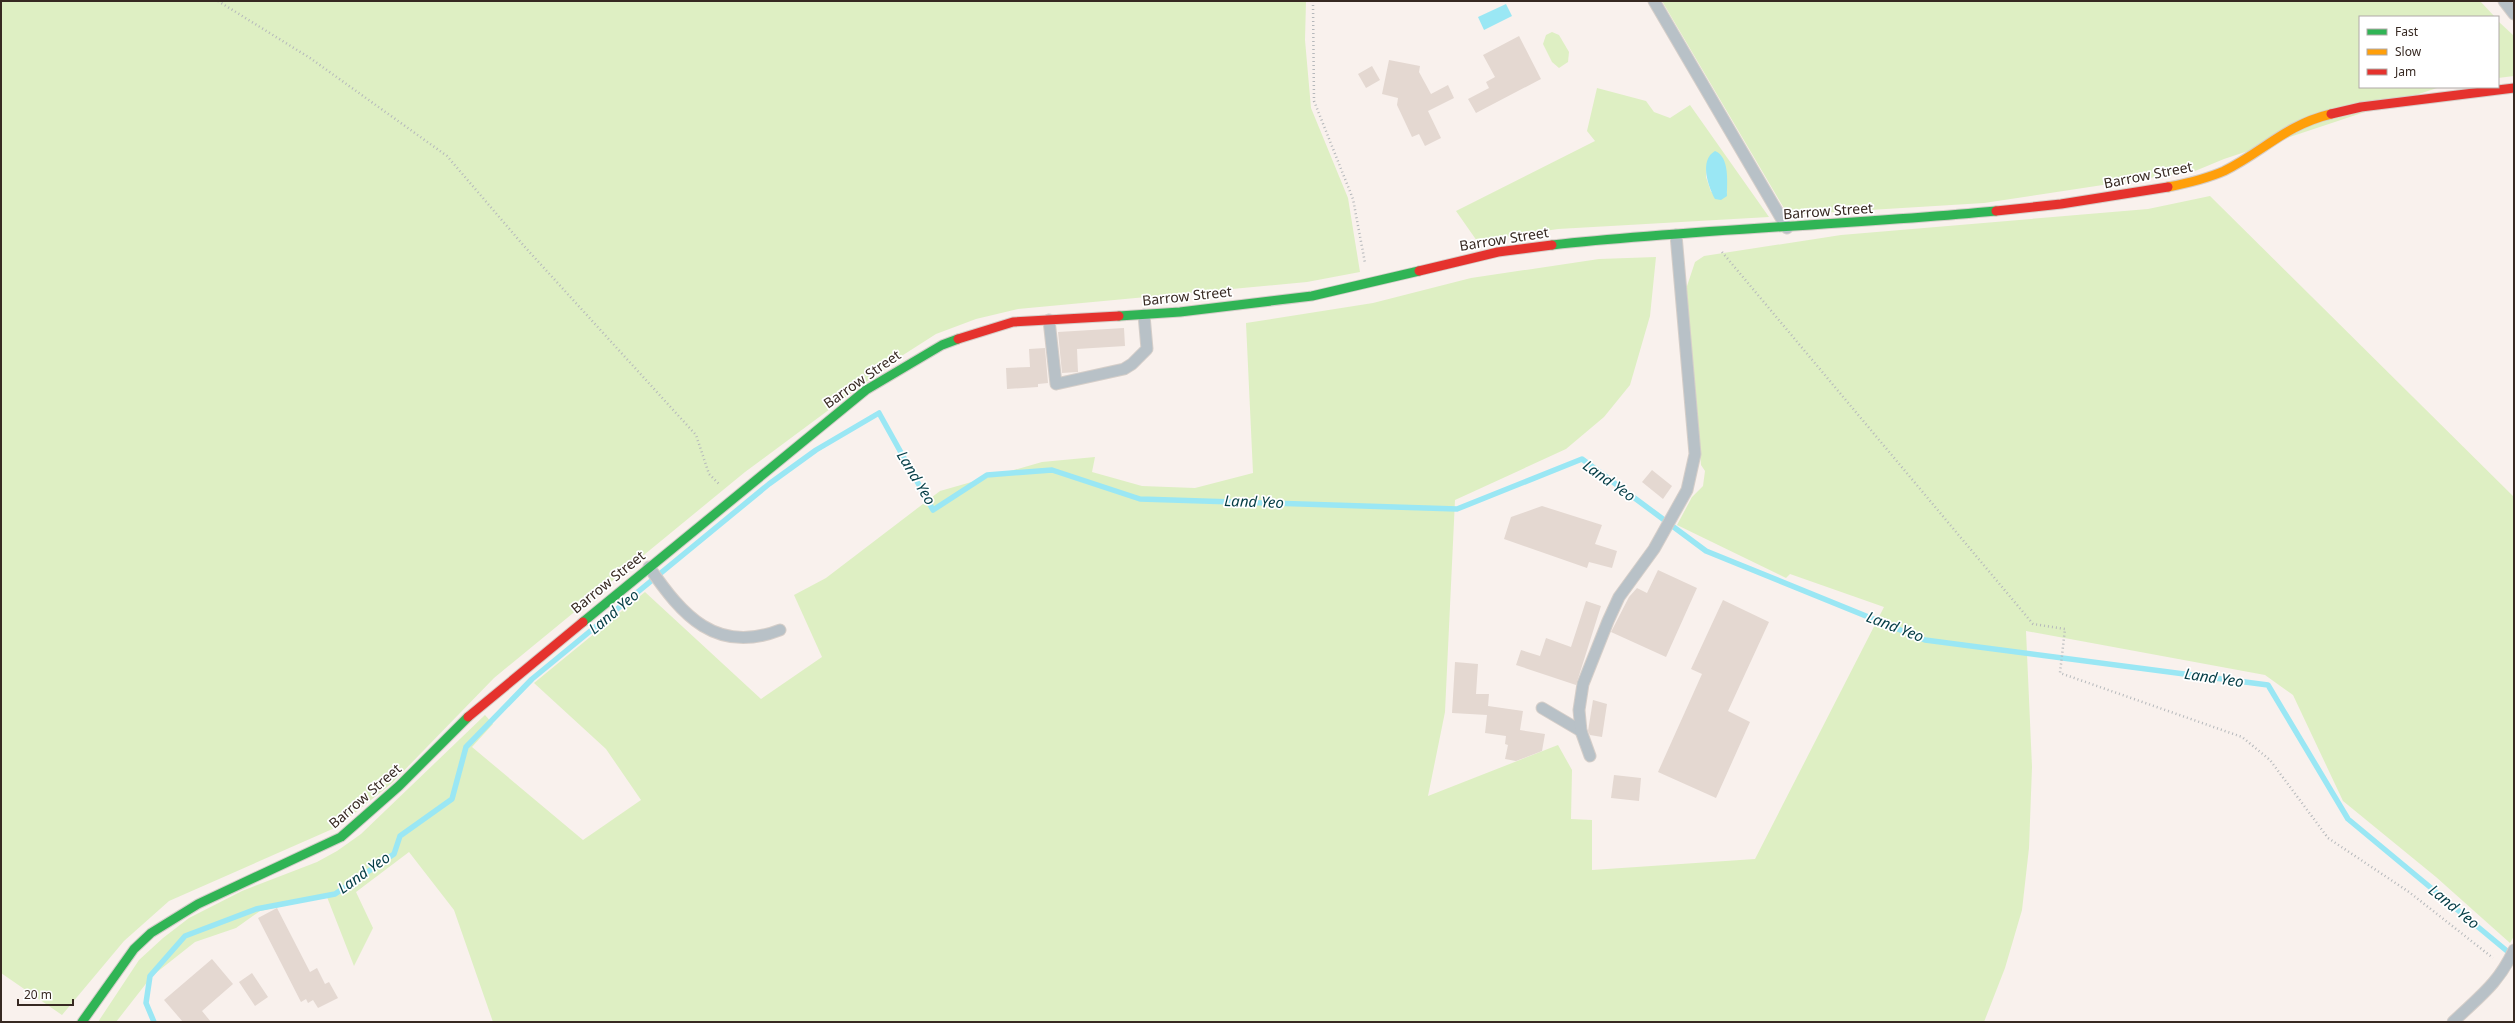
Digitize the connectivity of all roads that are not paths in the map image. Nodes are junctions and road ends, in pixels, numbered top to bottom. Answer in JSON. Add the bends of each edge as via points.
{"nodes":[{"id":1,"x":1654,"y":1,"type":"edge"},
{"id":2,"x":2504,"y":1,"type":"edge"},
{"id":3,"x":2514,"y":14,"type":"edge"},
{"id":4,"x":2514,"y":88,"type":"edge"},
{"id":5,"x":1787,"y":228,"type":"junction"},
{"id":6,"x":1676,"y":235,"type":"junction"},
{"id":7,"x":1144,"y":315,"type":"junction"},
{"id":8,"x":1049,"y":320,"type":"junction"},
{"id":9,"x":649,"y":567,"type":"junction"},
{"id":10,"x":780,"y":630,"type":"dead end"},
{"id":11,"x":1542,"y":708,"type":"dead end"},
{"id":12,"x":1581,"y":731,"type":"junction"},
{"id":13,"x":1590,"y":756,"type":"dead end"},
{"id":14,"x":2514,"y":950,"type":"edge"},
{"id":15,"x":82,"y":1022,"type":"edge"},
{"id":16,"x":2453,"y":1022,"type":"edge"}],
"edges":[{"from":1,"to":5,"type":"lane"},
{"from":2,"to":3,"type":"lane"},
{"from":4,"to":5,"type":"main road","name":"Barrow Street","via":[[2361,107],[2319,117],[2287,130],[2225,170],[2199,181],[2142,193],[1908,219]]},
{"from":5,"to":6,"type":"main road","name":"Barrow Street"},
{"from":6,"to":7,"type":"main road","name":"Barrow Street","via":[[1609,239],[1498,252],[1312,296]]},
{"from":6,"to":12,"type":"lane","via":[[1695,454],[1687,490],[1654,549],[1619,597],[1608,621],[1584,684],[1579,710]]},
{"from":7,"to":8,"type":"main road","name":"Barrow Street"},
{"from":7,"to":8,"type":"lane","via":[[1147,349],[1132,364],[1124,369],[1056,384]]},
{"from":8,"to":9,"type":"main road","name":"Barrow Street","via":[[1013,322],[968,334],[908,364],[854,399]]},
{"from":9,"to":10,"type":"lane","via":[[676,605],[698,624],[715,633],[746,638],[762,637]]},
{"from":9,"to":15,"type":"main road","name":"Barrow Street","via":[[475,710],[399,786],[341,837],[198,904],[151,933],[134,949]]},
{"from":11,"to":12,"type":"lane"},
{"from":12,"to":13,"type":"lane"},
{"from":14,"to":16,"type":"lane","via":[[2506,968],[2492,987]]}]}
